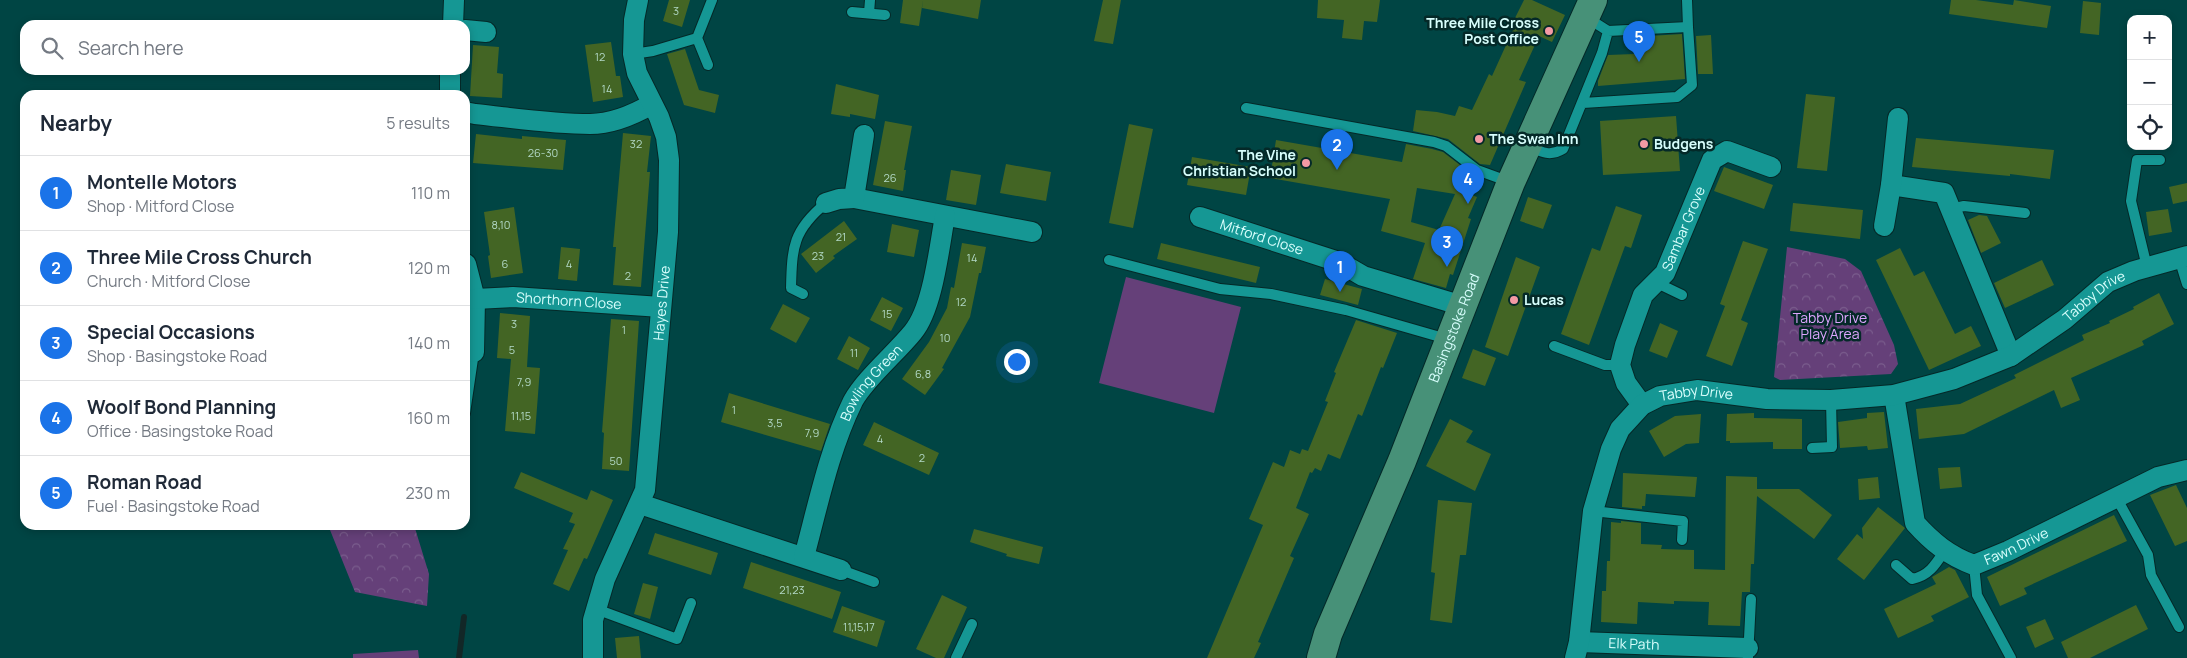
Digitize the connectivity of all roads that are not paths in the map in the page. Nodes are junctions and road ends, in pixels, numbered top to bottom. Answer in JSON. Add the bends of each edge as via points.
{"nodes":[{"id":1,"x":454,"y":0,"type":"edge"},
{"id":2,"x":638,"y":0,"type":"edge"},
{"id":3,"x":712,"y":0,"type":"edge"},
{"id":4,"x":870,"y":0,"type":"edge"},
{"id":5,"x":1687,"y":0,"type":"edge"},
{"id":6,"x":852,"y":12,"type":"dead end"},
{"id":7,"x":869,"y":13,"type":"junction"},
{"id":8,"x":885,"y":15,"type":"dead end"},
{"id":9,"x":1595,"y":16,"type":"edge"},
{"id":10,"x":453,"y":20,"type":"edge"},
{"id":11,"x":1688,"y":27,"type":"junction"},
{"id":12,"x":470,"y":30,"type":"edge"},
{"id":13,"x":486,"y":32,"type":"dead end"},
{"id":14,"x":697,"y":38,"type":"junction"},
{"id":15,"x":633,"y":54,"type":"junction"},
{"id":16,"x":708,"y":66,"type":"dead end"},
{"id":17,"x":450,"y":75,"type":"edge"},
{"id":18,"x":450,"y":90,"type":"edge"},
{"id":19,"x":1583,"y":103,"type":"junction"},
{"id":20,"x":652,"y":104,"type":"junction"},
{"id":21,"x":1246,"y":108,"type":"dead end"},
{"id":22,"x":470,"y":113,"type":"edge"},
{"id":23,"x":1898,"y":118,"type":"dead end"},
{"id":24,"x":864,"y":135,"type":"dead end"},
{"id":25,"x":1527,"y":146,"type":"junction"},
{"id":26,"x":2160,"y":160,"type":"dead end"},
{"id":27,"x":1771,"y":167,"type":"dead end"},
{"id":28,"x":1511,"y":182,"type":"junction"},
{"id":29,"x":1891,"y":186,"type":"junction"},
{"id":30,"x":854,"y":198,"type":"junction"},
{"id":31,"x":826,"y":203,"type":"joint"},
{"id":32,"x":1950,"y":209,"type":"junction"},
{"id":33,"x":2025,"y":213,"type":"dead end"},
{"id":34,"x":946,"y":216,"type":"junction"},
{"id":35,"x":1200,"y":218,"type":"dead end"},
{"id":36,"x":1884,"y":226,"type":"dead end"},
{"id":37,"x":1032,"y":232,"type":"dead end"},
{"id":38,"x":2183,"y":257,"type":"edge"},
{"id":39,"x":1109,"y":260,"type":"dead end"},
{"id":40,"x":2147,"y":267,"type":"junction"},
{"id":41,"x":470,"y":280,"type":"edge"},
{"id":42,"x":1657,"y":283,"type":"junction"},
{"id":43,"x":2187,"y":284,"type":"edge"},
{"id":44,"x":804,"y":294,"type":"dead end"},
{"id":45,"x":1682,"y":294,"type":"dead end"},
{"id":46,"x":475,"y":299,"type":"junction"},
{"id":47,"x":1463,"y":306,"type":"junction"},
{"id":48,"x":661,"y":307,"type":"junction"},
{"id":49,"x":1451,"y":340,"type":"junction"},
{"id":50,"x":1554,"y":346,"type":"dead end"},
{"id":51,"x":474,"y":352,"type":"joint"},
{"id":52,"x":2011,"y":356,"type":"junction"},
{"id":53,"x":1620,"y":365,"type":"junction"},
{"id":54,"x":470,"y":379,"type":"edge"},
{"id":55,"x":1894,"y":395,"type":"junction"},
{"id":56,"x":1831,"y":400,"type":"junction"},
{"id":57,"x":1642,"y":405,"type":"junction"},
{"id":58,"x":1812,"y":448,"type":"dead end"},
{"id":59,"x":2187,"y":470,"type":"edge"},
{"id":60,"x":2116,"y":497,"type":"junction"},
{"id":61,"x":640,"y":504,"type":"junction"},
{"id":62,"x":1593,"y":512,"type":"junction"},
{"id":63,"x":1682,"y":540,"type":"dead end"},
{"id":64,"x":1945,"y":550,"type":"junction"},
{"id":65,"x":804,"y":557,"type":"junction"},
{"id":66,"x":1896,"y":565,"type":"dead end"},
{"id":67,"x":1974,"y":565,"type":"junction"},
{"id":68,"x":841,"y":570,"type":"joint"},
{"id":69,"x":874,"y":582,"type":"dead end"},
{"id":70,"x":1751,"y":600,"type":"dead end"},
{"id":71,"x":691,"y":603,"type":"dead end"},
{"id":72,"x":596,"y":609,"type":"junction"},
{"id":73,"x":972,"y":624,"type":"dead end"},
{"id":74,"x":2179,"y":627,"type":"dead end"},
{"id":75,"x":1577,"y":650,"type":"edge"},
{"id":76,"x":1748,"y":653,"type":"edge"},
{"id":77,"x":594,"y":658,"type":"edge"},
{"id":78,"x":956,"y":658,"type":"edge"},
{"id":79,"x":1321,"y":658,"type":"edge"},
{"id":80,"x":2011,"y":658,"type":"edge"}],
"edges":[{"from":1,"to":10,"type":"street"},
{"from":2,"to":15,"type":"street","name":"Hayes Drive"},
{"from":3,"to":14,"type":"lane"},
{"from":4,"to":7,"type":"lane"},
{"from":5,"to":11,"type":"lane"},
{"from":6,"to":7,"type":"lane"},
{"from":7,"to":8,"type":"lane"},
{"from":9,"to":11,"type":"lane"},
{"from":9,"to":19,"type":"lane","via":[[1602,54]]},
{"from":9,"to":25,"type":"street","name":"Basingstoke Road"},
{"from":11,"to":19,"type":"lane","via":[[1692,85],[1677,97]]},
{"from":12,"to":13,"type":"street"},
{"from":14,"to":15,"type":"lane"},
{"from":14,"to":16,"type":"lane"},
{"from":15,"to":20,"type":"street","name":"Hayes Drive","via":[[637,73]]},
{"from":17,"to":18,"type":"street"},
{"from":19,"to":25,"type":"lane","via":[[1564,149],[1546,154]]},
{"from":20,"to":22,"type":"street","via":[[617,120],[591,124]]},
{"from":20,"to":48,"type":"street","name":"Hayes Drive","via":[[666,137],[669,160],[668,232]]},
{"from":21,"to":28,"type":"lane","via":[[1434,142],[1446,146],[1477,170]]},
{"from":23,"to":29,"type":"street"},
{"from":24,"to":30,"type":"street"},
{"from":25,"to":28,"type":"street","name":"Basingstoke Road"},
{"from":26,"to":40,"type":"lane","via":[[2137,160],[2131,200]]},
{"from":27,"to":42,"type":"street","name":"Sambar Grove","via":[[1727,151],[1712,160],[1665,273]]},
{"from":28,"to":47,"type":"street","name":"Basingstoke Road"},
{"from":29,"to":32,"type":"street","via":[[1944,192]]},
{"from":29,"to":36,"type":"street"},
{"from":30,"to":31,"type":"street"},
{"from":30,"to":34,"type":"street"},
{"from":31,"to":44,"type":"lane","via":[[811,215],[799,232],[792,256],[792,288]]},
{"from":32,"to":33,"type":"lane","via":[[1964,206]]},
{"from":32,"to":52,"type":"street"},
{"from":34,"to":37,"type":"street"},
{"from":34,"to":65,"type":"street","name":"Bowling Green","via":[[926,305],[914,331],[854,399],[834,446]]},
{"from":35,"to":47,"type":"street","name":"Mitford Close","via":[[1339,262],[1363,276]]},
{"from":38,"to":40,"type":"street","name":"Tabby Drive"},
{"from":38,"to":43,"type":"lane"},
{"from":39,"to":49,"type":"lane","via":[[1220,289],[1271,294],[1346,310]]},
{"from":40,"to":52,"type":"street","name":"Tabby Drive","via":[[2108,282],[2065,319]]},
{"from":41,"to":46,"type":"street"},
{"from":42,"to":45,"type":"lane"},
{"from":42,"to":53,"type":"street","name":"Sambar Grove","via":[[1643,295]]},
{"from":46,"to":48,"type":"street","name":"Shorthorn Close","via":[[513,297]]},
{"from":46,"to":51,"type":"street"},
{"from":47,"to":49,"type":"street","name":"Basingstoke Road"},
{"from":48,"to":61,"type":"street","name":"Hayes Drive","via":[[646,490]]},
{"from":49,"to":79,"type":"street","name":"Basingstoke Road"},
{"from":50,"to":53,"type":"lane","via":[[1605,365]]},
{"from":51,"to":54,"type":"lane"},
{"from":52,"to":55,"type":"street","name":"Tabby Drive","via":[[1954,379]]},
{"from":53,"to":57,"type":"street","via":[[1626,383]]},
{"from":55,"to":56,"type":"street","name":"Tabby Drive"},
{"from":55,"to":64,"type":"street","name":"Fawn Drive","via":[[1915,522]]},
{"from":56,"to":57,"type":"street","name":"Tabby Drive","via":[[1767,399],[1696,390],[1660,396]]},
{"from":56,"to":58,"type":"lane","via":[[1832,447]]},
{"from":57,"to":62,"type":"street","name":"Tabby Drive","via":[[1620,429]]},
{"from":59,"to":60,"type":"street","name":"Fawn Drive","via":[[2158,477]]},
{"from":60,"to":67,"type":"street","name":"Fawn Drive"},
{"from":60,"to":74,"type":"lane","via":[[2148,555],[2151,575]]},
{"from":61,"to":65,"type":"street"},
{"from":61,"to":72,"type":"street","name":"Hayes Drive","via":[[605,579]]},
{"from":62,"to":63,"type":"lane","via":[[1683,521]]},
{"from":62,"to":75,"type":"street","name":"Tabby Drive"},
{"from":64,"to":66,"type":"lane","via":[[1923,577],[1912,579]]},
{"from":64,"to":67,"type":"street","name":"Fawn Drive","via":[[1955,558]]},
{"from":65,"to":68,"type":"street"},
{"from":67,"to":80,"type":"lane","via":[[1977,595]]},
{"from":68,"to":69,"type":"lane"},
{"from":70,"to":76,"type":"lane","name":"Elk Path"},
{"from":71,"to":72,"type":"lane","via":[[678,639]]},
{"from":72,"to":77,"type":"street","name":"Hayes Drive","via":[[593,620]]},
{"from":73,"to":78,"type":"lane"},
{"from":75,"to":76,"type":"street","name":"Elk Path"}]}
